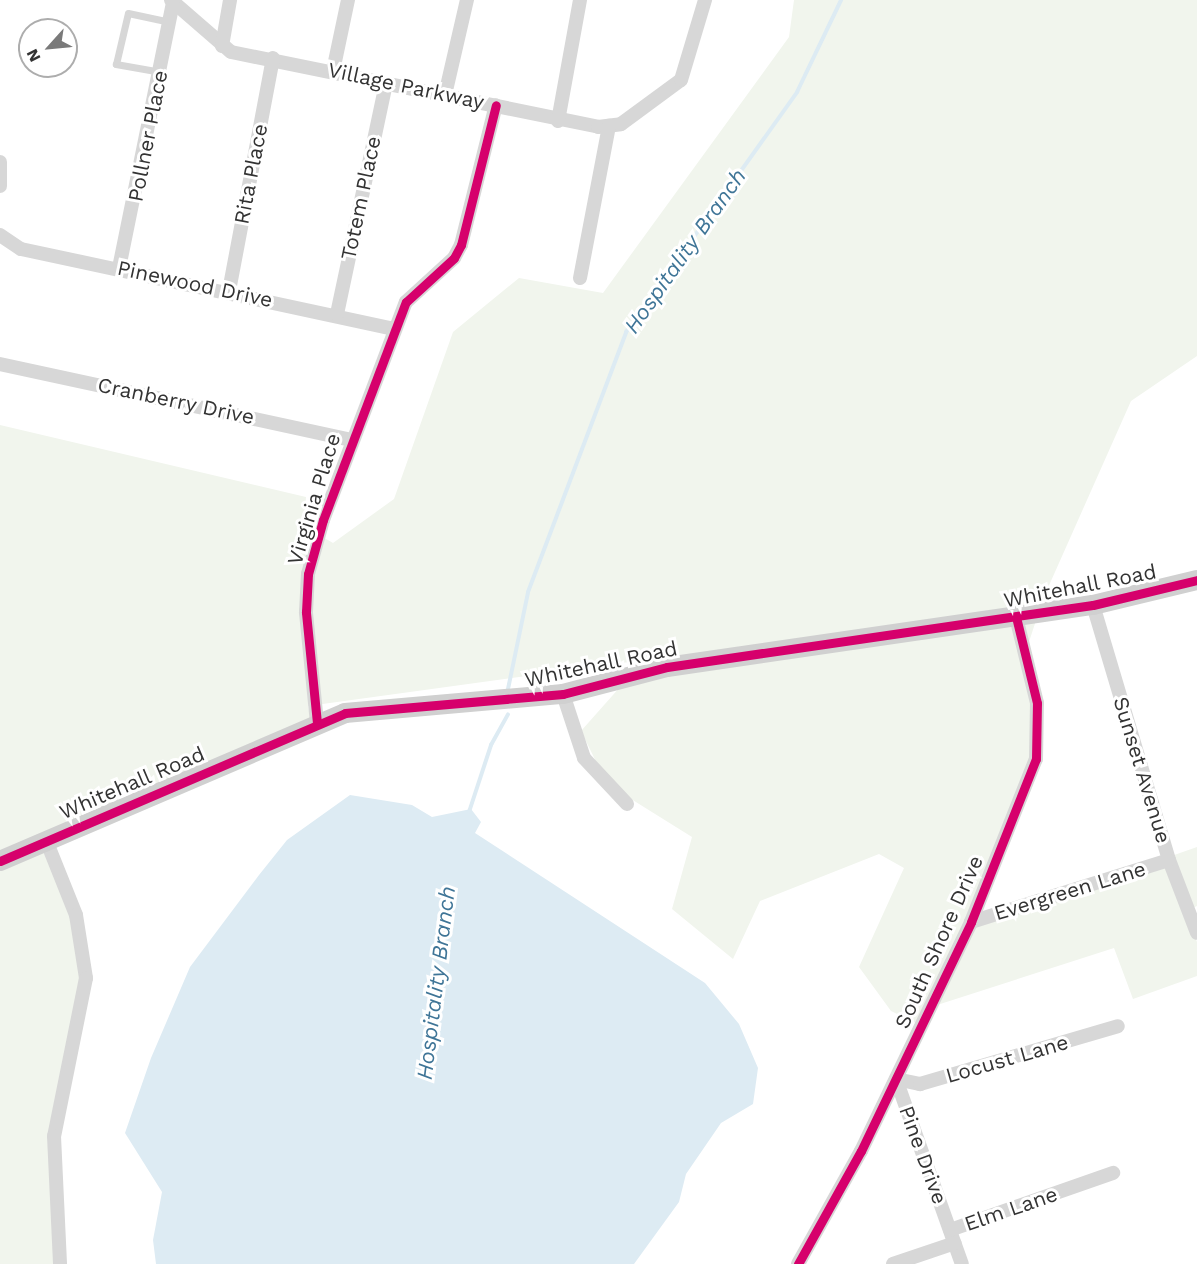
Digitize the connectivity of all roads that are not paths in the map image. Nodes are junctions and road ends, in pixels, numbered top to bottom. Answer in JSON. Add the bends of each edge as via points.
{"nodes":[{"id":1,"x":230,"y":0,"type":"edge"},
{"id":2,"x":348,"y":0,"type":"edge"},
{"id":3,"x":467,"y":0,"type":"edge"},
{"id":4,"x":580,"y":0,"type":"edge"},
{"id":5,"x":705,"y":0,"type":"edge"},
{"id":6,"x":172,"y":2,"type":"edge"},
{"id":7,"x":170,"y":22,"type":"junction"},
{"id":8,"x":222,"y":46,"type":"junction"},
{"id":9,"x":273,"y":58,"type":"junction"},
{"id":10,"x":333,"y":70,"type":"junction"},
{"id":11,"x":161,"y":72,"type":"junction"},
{"id":12,"x":386,"y":83,"type":"junction"},
{"id":13,"x":445,"y":95,"type":"junction"},
{"id":14,"x":496,"y":105,"type":"junction"},
{"id":15,"x":558,"y":121,"type":"junction"},
{"id":16,"x":609,"y":126,"type":"junction"},
{"id":17,"x":0,"y":162,"type":"edge"},
{"id":18,"x":1,"y":182,"type":"edge"},
{"id":19,"x":0,"y":235,"type":"edge"},
{"id":20,"x":119,"y":268,"type":"junction"},
{"id":21,"x":580,"y":278,"type":"dead end"},
{"id":22,"x":229,"y":291,"type":"junction"},
{"id":23,"x":337,"y":314,"type":"junction"},
{"id":24,"x":394,"y":329,"type":"junction"},
{"id":25,"x":0,"y":364,"type":"edge"},
{"id":26,"x":351,"y":440,"type":"junction"},
{"id":27,"x":1197,"y":580,"type":"edge"},
{"id":28,"x":1093,"y":605,"type":"junction"},
{"id":29,"x":1016,"y":617,"type":"junction"},
{"id":30,"x":563,"y":694,"type":"junction"},
{"id":31,"x":317,"y":723,"type":"junction"},
{"id":32,"x":627,"y":804,"type":"dead end"},
{"id":33,"x":46,"y":840,"type":"junction"},
{"id":34,"x":1169,"y":860,"type":"junction"},
{"id":35,"x":0,"y":861,"type":"edge"},
{"id":36,"x":971,"y":922,"type":"junction"},
{"id":37,"x":1197,"y":933,"type":"edge"},
{"id":38,"x":1118,"y":1026,"type":"dead end"},
{"id":39,"x":896,"y":1079,"type":"junction"},
{"id":40,"x":1113,"y":1173,"type":"dead end"},
{"id":41,"x":952,"y":1237,"type":"junction"},
{"id":42,"x":60,"y":1264,"type":"edge"},
{"id":43,"x":798,"y":1264,"type":"edge"},
{"id":44,"x":892,"y":1264,"type":"edge"},
{"id":45,"x":962,"y":1264,"type":"edge"}],
"edges":[{"from":1,"to":8,"type":"street"},
{"from":2,"to":10,"type":"street"},
{"from":3,"to":13,"type":"street"},
{"from":4,"to":15,"type":"street"},
{"from":5,"to":16,"type":"street","via":[[681,80],[621,124]]},
{"from":6,"to":7,"type":"street","name":"Pollner Place"},
{"from":6,"to":8,"type":"street","name":"Village Parkway"},
{"from":7,"to":11,"type":"street","name":"Pollner Place"},
{"from":7,"to":11,"type":"lane","via":[[128,13],[116,64]]},
{"from":8,"to":9,"type":"street","name":"Village Parkway"},
{"from":9,"to":10,"type":"street","name":"Village Parkway"},
{"from":9,"to":22,"type":"street","name":"Rita Place"},
{"from":10,"to":12,"type":"street","name":"Village Parkway"},
{"from":11,"to":20,"type":"street","name":"Pollner Place"},
{"from":12,"to":13,"type":"street","name":"Village Parkway"},
{"from":12,"to":23,"type":"street","name":"Totem Place"},
{"from":13,"to":14,"type":"street","name":"Village Parkway"},
{"from":14,"to":15,"type":"street","name":"Village Parkway"},
{"from":14,"to":24,"type":"street","name":"Virginia Place","via":[[461,245],[454,258],[406,302]]},
{"from":15,"to":16,"type":"street","name":"Village Parkway"},
{"from":16,"to":21,"type":"street"},
{"from":17,"to":18,"type":"street"},
{"from":19,"to":20,"type":"street","name":"Pinewood Drive","via":[[21,249]]},
{"from":20,"to":22,"type":"street","name":"Pinewood Drive"},
{"from":22,"to":23,"type":"street","name":"Pinewood Drive"},
{"from":23,"to":24,"type":"street","name":"Pinewood Drive"},
{"from":24,"to":26,"type":"street","name":"Virginia Place"},
{"from":25,"to":26,"type":"street","name":"Cranberry Drive"},
{"from":26,"to":31,"type":"street","name":"Virginia Place","via":[[308,574],[306,612]]},
{"from":27,"to":28,"type":"street","name":"Whitehall Road"},
{"from":28,"to":29,"type":"street","name":"Whitehall Road"},
{"from":28,"to":34,"type":"street","name":"Sunset Avenue"},
{"from":29,"to":30,"type":"street","name":"Whitehall Road","via":[[667,667]]},
{"from":29,"to":36,"type":"street","name":"South Shore Drive","via":[[1040,736]]},
{"from":30,"to":31,"type":"street","name":"Whitehall Road","via":[[345,714]]},
{"from":30,"to":32,"type":"street","via":[[584,758]]},
{"from":31,"to":33,"type":"street","name":"Whitehall Road"},
{"from":33,"to":35,"type":"street","name":"Whitehall Road"},
{"from":33,"to":42,"type":"street","via":[[76,915],[86,978],[54,1136]]},
{"from":34,"to":36,"type":"street","name":"Evergreen Lane"},
{"from":34,"to":37,"type":"street","name":"Sunset Avenue"},
{"from":36,"to":39,"type":"street","name":"South Shore Drive"},
{"from":38,"to":39,"type":"street","name":"Locust Lane","via":[[920,1084]]},
{"from":39,"to":41,"type":"street","name":"Pine Drive"},
{"from":39,"to":43,"type":"street","name":"South Shore Drive"},
{"from":40,"to":41,"type":"street","name":"Elm Lane"},
{"from":41,"to":44,"type":"street","name":"Elm Lane"},
{"from":41,"to":45,"type":"street","name":"Pine Drive"}]}
